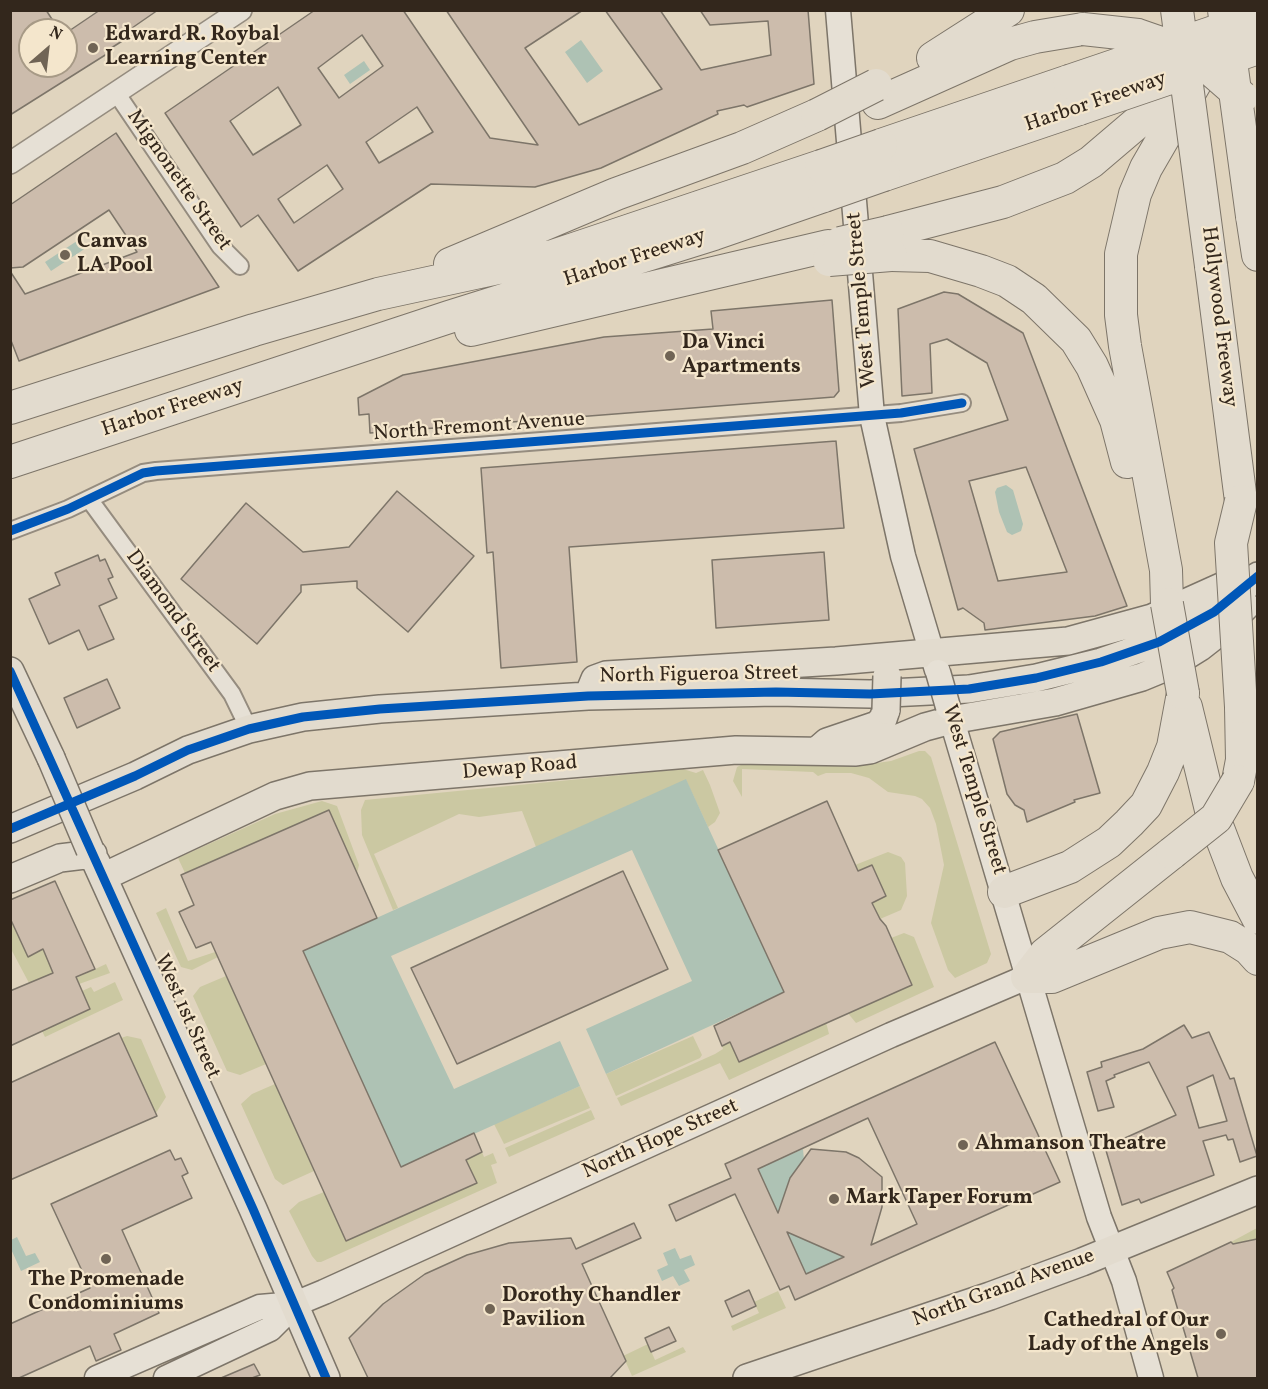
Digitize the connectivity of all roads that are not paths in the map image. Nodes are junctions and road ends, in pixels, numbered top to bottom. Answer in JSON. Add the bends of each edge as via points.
{"nodes":[{"id":1,"x":241,"y":10,"type":"edge"},
{"id":2,"x":838,"y":10,"type":"edge"},
{"id":3,"x":1008,"y":10,"type":"edge"},
{"id":4,"x":1177,"y":10,"type":"edge"},
{"id":5,"x":1182,"y":10,"type":"edge"},
{"id":6,"x":1218,"y":10,"type":"edge"},
{"id":7,"x":1224,"y":10,"type":"edge"},
{"id":8,"x":1244,"y":10,"type":"edge"},
{"id":9,"x":1257,"y":17,"type":"edge"},
{"id":10,"x":1257,"y":48,"type":"edge"},
{"id":11,"x":1257,"y":56,"type":"edge"},
{"id":12,"x":117,"y":94,"type":"junction"},
{"id":13,"x":877,"y":94,"type":"junction"},
{"id":14,"x":1074,"y":95,"type":"junction"},
{"id":15,"x":1257,"y":117,"type":"edge"},
{"id":16,"x":10,"y":163,"type":"edge"},
{"id":17,"x":823,"y":181,"type":"junction"},
{"id":18,"x":890,"y":243,"type":"junction"},
{"id":19,"x":1257,"y":255,"type":"edge"},
{"id":20,"x":240,"y":266,"type":"dead end"},
{"id":21,"x":378,"y":294,"type":"junction"},
{"id":22,"x":338,"y":356,"type":"junction"},
{"id":23,"x":962,"y":403,"type":"dead end"},
{"id":24,"x":10,"y":408,"type":"edge"},
{"id":25,"x":872,"y":416,"type":"junction"},
{"id":26,"x":10,"y":462,"type":"edge"},
{"id":27,"x":1240,"y":492,"type":"junction"},
{"id":28,"x":89,"y":499,"type":"junction"},
{"id":29,"x":10,"y":531,"type":"edge"},
{"id":30,"x":1151,"y":531,"type":"junction"},
{"id":31,"x":1257,"y":569,"type":"edge"},
{"id":32,"x":1257,"y":576,"type":"edge"},
{"id":33,"x":1257,"y":588,"type":"edge"},
{"id":34,"x":1257,"y":623,"type":"edge"},
{"id":35,"x":934,"y":662,"type":"junction"},
{"id":36,"x":881,"y":667,"type":"junction"},
{"id":37,"x":10,"y":671,"type":"edge"},
{"id":38,"x":588,"y":696,"type":"junction"},
{"id":39,"x":1183,"y":708,"type":"junction"},
{"id":40,"x":950,"y":713,"type":"junction"},
{"id":41,"x":249,"y":729,"type":"junction"},
{"id":42,"x":816,"y":752,"type":"junction"},
{"id":43,"x":10,"y":829,"type":"edge"},
{"id":44,"x":95,"y":860,"type":"junction"},
{"id":45,"x":10,"y":879,"type":"edge"},
{"id":46,"x":1004,"y":892,"type":"junction"},
{"id":47,"x":1257,"y":918,"type":"edge"},
{"id":48,"x":1257,"y":959,"type":"edge"},
{"id":49,"x":1027,"y":977,"type":"junction"},
{"id":50,"x":1257,"y":1190,"type":"edge"},
{"id":51,"x":1110,"y":1250,"type":"junction"},
{"id":52,"x":295,"y":1304,"type":"junction"},
{"id":53,"x":97,"y":1378,"type":"edge"},
{"id":54,"x":166,"y":1378,"type":"edge"},
{"id":55,"x":326,"y":1378,"type":"edge"},
{"id":56,"x":747,"y":1378,"type":"edge"},
{"id":57,"x":1151,"y":1378,"type":"edge"}],
"edges":[{"from":1,"to":12,"type":"street"},
{"from":2,"to":25,"type":"main road","name":"West Temple Street"},
{"from":3,"to":13,"type":"highway"},
{"from":4,"to":27,"type":"highway","name":"Hollywood Freeway","bridge":true},
{"from":5,"to":11,"type":"highway","bridge":true,"via":[[1229,45]]},
{"from":6,"to":18,"type":"highway","via":[[1158,98],[1091,162],[1035,191],[970,211]]},
{"from":7,"to":19,"type":"highway","bridge":true},
{"from":8,"to":30,"type":"highway","via":[[1146,168],[1132,204],[1121,254],[1121,315]]},
{"from":9,"to":14,"type":"highway","name":"Harbor Freeway","bridge":true},
{"from":10,"to":14,"type":"highway","name":"Harbor Freeway","bridge":true},
{"from":12,"to":16,"type":"street"},
{"from":12,"to":20,"type":"street","name":"Mignonette Street","via":[[220,246]]},
{"from":13,"to":15,"type":"highway","bridge":true,"via":[[1035,36],[1083,29],[1138,35],[1188,55],[1230,84]]},
{"from":13,"to":21,"type":"highway","via":[[708,178]]},
{"from":14,"to":17,"type":"highway","name":"Harbor Freeway","bridge":true},
{"from":17,"to":21,"type":"highway","name":"Harbor Freeway","via":[[553,256]]},
{"from":17,"to":22,"type":"highway","name":"Harbor Freeway","via":[[714,234],[449,316]]},
{"from":18,"to":22,"type":"highway","bridge":true,"via":[[828,253],[795,267],[729,270],[410,344]]},
{"from":18,"to":30,"type":"highway","via":[[1007,281],[1034,298],[1076,340],[1105,393]]},
{"from":21,"to":24,"type":"highway","name":"Harbor Freeway"},
{"from":22,"to":26,"type":"highway","name":"Harbor Freeway"},
{"from":23,"to":25,"type":"street","name":"North Fremont Avenue"},
{"from":25,"to":28,"type":"street","name":"North Fremont Avenue","via":[[156,471]]},
{"from":25,"to":35,"type":"main road","name":"West Temple Street","via":[[903,556]]},
{"from":27,"to":34,"type":"highway","name":"Hollywood Freeway"},
{"from":27,"to":49,"type":"highway","bridge":true,"via":[[1232,543],[1241,707],[1242,760],[1238,781],[1216,818],[1046,954]]},
{"from":28,"to":29,"type":"street","name":"North Fremont Avenue"},
{"from":28,"to":41,"type":"street","name":"Diamond Street","via":[[232,694]]},
{"from":30,"to":39,"type":"highway","bridge":true,"via":[[1151,573],[1167,604]]},
{"from":31,"to":35,"type":"main road","via":[[1180,608],[1098,634]]},
{"from":32,"to":38,"type":"main road","name":"North Figueroa Street","via":[[1214,612],[1159,642],[1101,663],[1018,682],[969,689],[870,694]]},
{"from":33,"to":40,"type":"main road","name":"Dewap Road","via":[[1245,607],[1215,635],[1171,665],[1142,677],[1047,704]]},
{"from":35,"to":36,"type":"main road"},
{"from":35,"to":40,"type":"main road","name":"West Temple Street","bridge":true},
{"from":36,"to":38,"type":"main road","via":[[606,675],[595,679]]},
{"from":36,"to":42,"type":"main road","bridge":true,"via":[[886,710],[883,719],[877,725],[827,742]]},
{"from":37,"to":44,"type":"main road","name":"West 1st Street","bridge":true},
{"from":38,"to":41,"type":"main road","name":"North Figueroa Street","via":[[335,713]]},
{"from":39,"to":46,"type":"highway","via":[[1160,780],[1146,805],[1129,823],[1109,842],[1070,867]]},
{"from":39,"to":47,"type":"highway","via":[[1214,818]]},
{"from":40,"to":42,"type":"main road","name":"Dewap Road","via":[[870,750]]},
{"from":40,"to":46,"type":"main road","name":"West Temple Street"},
{"from":41,"to":43,"type":"main road","name":"North Figueroa Street","via":[[188,750]]},
{"from":42,"to":44,"type":"main road","name":"Dewap Road","via":[[736,750],[302,787]]},
{"from":44,"to":45,"type":"main road","name":"Dewap Road","via":[[60,858]]},
{"from":44,"to":52,"type":"main road","name":"West 1st Street"},
{"from":46,"to":49,"type":"main road","name":"West Temple Street"},
{"from":48,"to":49,"type":"highway","via":[[1230,937],[1190,927],[1159,933],[1052,977]]},
{"from":49,"to":51,"type":"main road","name":"West Temple Street"},
{"from":49,"to":52,"type":"main road","name":"North Hope Street"},
{"from":50,"to":51,"type":"main road","name":"North Grand Avenue"},
{"from":51,"to":56,"type":"main road","name":"North Grand Avenue","via":[[990,1296]]},
{"from":51,"to":57,"type":"main road","name":"West Temple Street","via":[[1124,1281]]},
{"from":52,"to":53,"type":"main road","via":[[260,1306]]},
{"from":52,"to":54,"type":"main road","via":[[270,1329]]},
{"from":52,"to":55,"type":"main road","name":"West 1st Street"}]}
